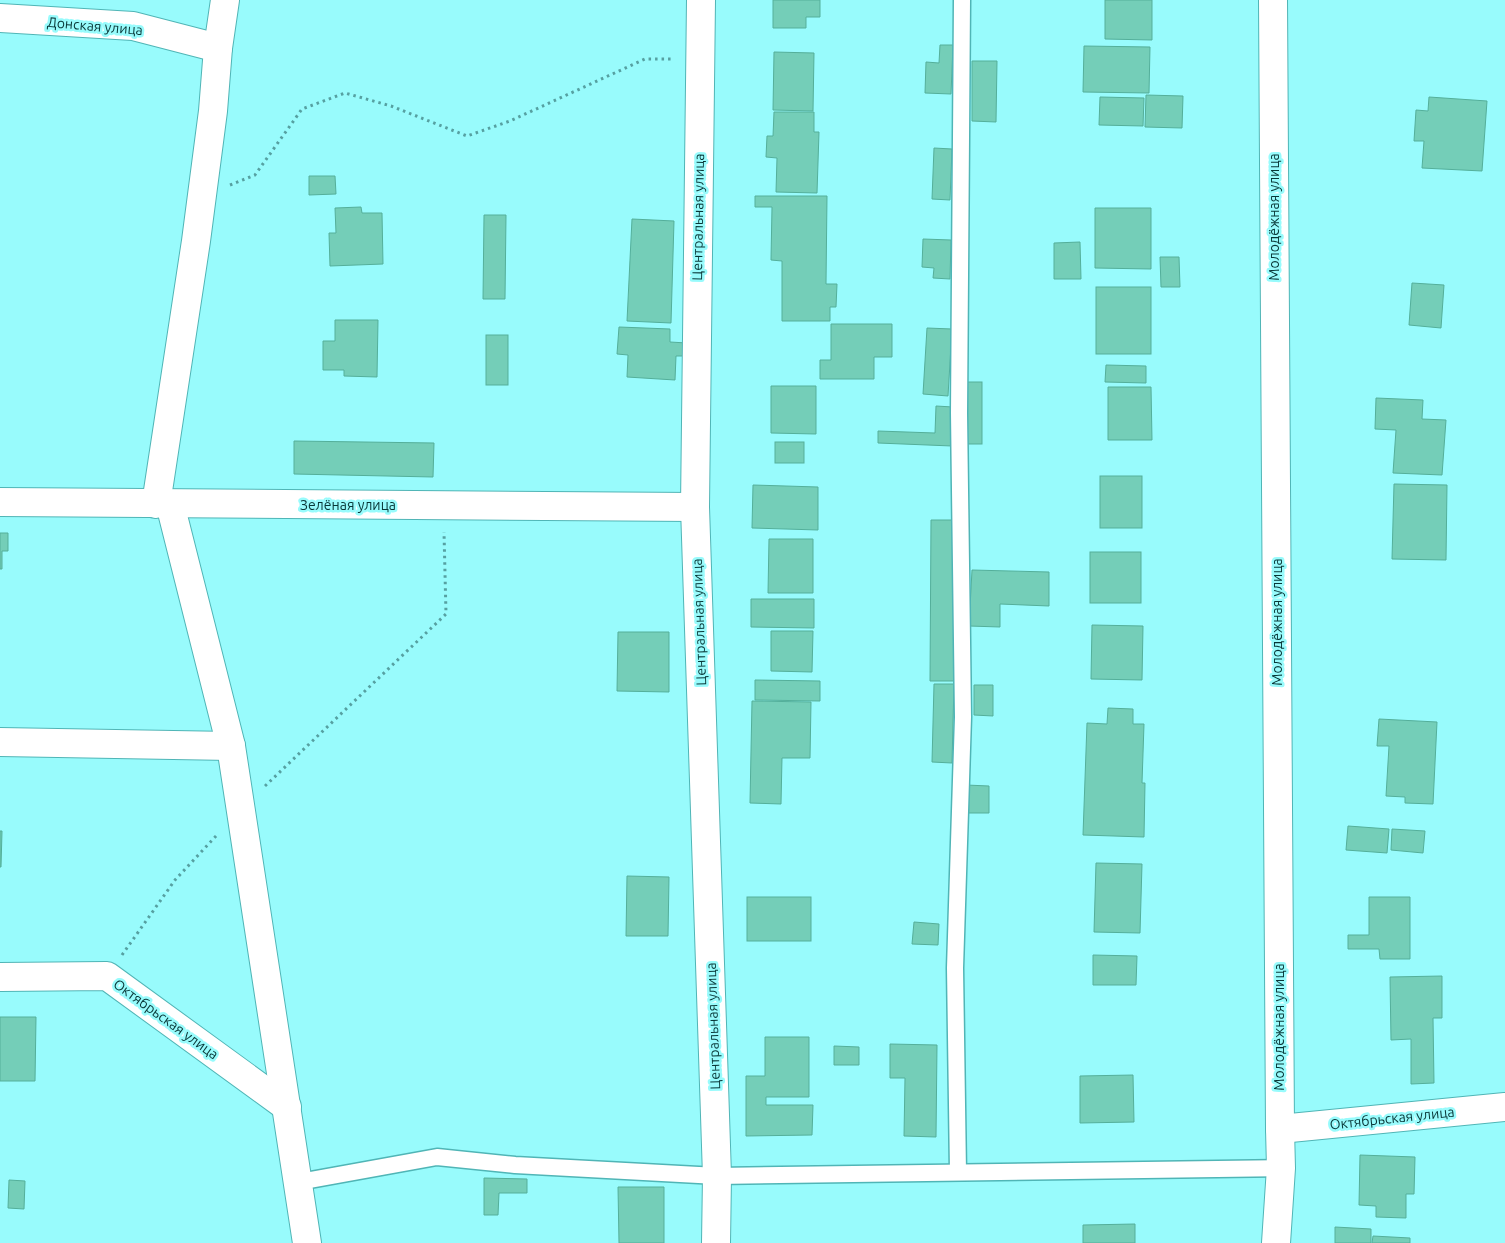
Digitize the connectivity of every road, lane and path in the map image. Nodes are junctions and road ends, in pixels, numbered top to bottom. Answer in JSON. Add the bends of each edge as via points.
{"nodes":[{"id":1,"x":226,"y":0,"type":"edge"},
{"id":2,"x":701,"y":0,"type":"edge"},
{"id":3,"x":962,"y":0,"type":"edge"},
{"id":4,"x":1273,"y":0,"type":"edge"},
{"id":5,"x":0,"y":18,"type":"edge"},
{"id":6,"x":218,"y":48,"type":"junction"},
{"id":7,"x":700,"y":59,"type":"junction"},
{"id":8,"x":202,"y":196,"type":"junction"},
{"id":9,"x":0,"y":502,"type":"edge"},
{"id":10,"x":163,"y":504,"type":"junction"},
{"id":11,"x":443,"y":506,"type":"junction"},
{"id":12,"x":696,"y":507,"type":"junction"},
{"id":13,"x":0,"y":742,"type":"edge"},
{"id":14,"x":231,"y":746,"type":"junction"},
{"id":15,"x":241,"y":809,"type":"junction"},
{"id":16,"x":107,"y":976,"type":"junction"},
{"id":17,"x":0,"y":977,"type":"edge"},
{"id":18,"x":287,"y":1107,"type":"junction"},
{"id":19,"x":1505,"y":1107,"type":"edge"},
{"id":20,"x":1280,"y":1129,"type":"junction"},
{"id":21,"x":1281,"y":1168,"type":"junction"},
{"id":22,"x":958,"y":1172,"type":"junction"},
{"id":23,"x":717,"y":1176,"type":"junction"},
{"id":24,"x":299,"y":1182,"type":"junction"},
{"id":25,"x":307,"y":1243,"type":"edge"},
{"id":26,"x":716,"y":1243,"type":"edge"},
{"id":27,"x":1276,"y":1243,"type":"edge"}],
"edges":[{"from":1,"to":6,"type":"street"},
{"from":2,"to":7,"type":"street","name":"Центральная улица"},
{"from":3,"to":22,"type":"lane","via":[[959,413],[963,717],[956,968]]},
{"from":4,"to":20,"type":"street","name":"Молодёжная улица"},
{"from":5,"to":6,"type":"street","name":"Донская улица","via":[[133,26]]},
{"from":6,"to":8,"type":"street"},
{"from":7,"to":8,"type":"path","via":[[645,59],[510,121],[467,136],[391,106],[345,93],[302,109],[255,175]]},
{"from":7,"to":12,"type":"street","name":"Центральная улица"},
{"from":8,"to":10,"type":"street"},
{"from":9,"to":10,"type":"street","name":"Зелёная улица"},
{"from":10,"to":11,"type":"street","name":"Зелёная улица"},
{"from":10,"to":14,"type":"street"},
{"from":11,"to":12,"type":"street","name":"Зелёная улица"},
{"from":11,"to":15,"type":"path","via":[[446,614]]},
{"from":12,"to":23,"type":"street","name":"Центральная улица"},
{"from":13,"to":14,"type":"street"},
{"from":14,"to":15,"type":"street"},
{"from":15,"to":16,"type":"path","via":[[175,880]]},
{"from":15,"to":18,"type":"street"},
{"from":16,"to":17,"type":"street","name":"Октябрьская улица"},
{"from":16,"to":18,"type":"street","name":"Октябрьская улица"},
{"from":18,"to":24,"type":"street"},
{"from":19,"to":20,"type":"street","name":"Октябрьская улица"},
{"from":20,"to":21,"type":"street","name":"Молодёжная улица"},
{"from":21,"to":22,"type":"lane"},
{"from":21,"to":27,"type":"street","name":"Молодёжная улица"},
{"from":22,"to":23,"type":"lane"},
{"from":23,"to":24,"type":"lane","via":[[515,1165],[437,1156]]},
{"from":23,"to":26,"type":"street","name":"Центральная улица"},
{"from":24,"to":25,"type":"street"}]}
